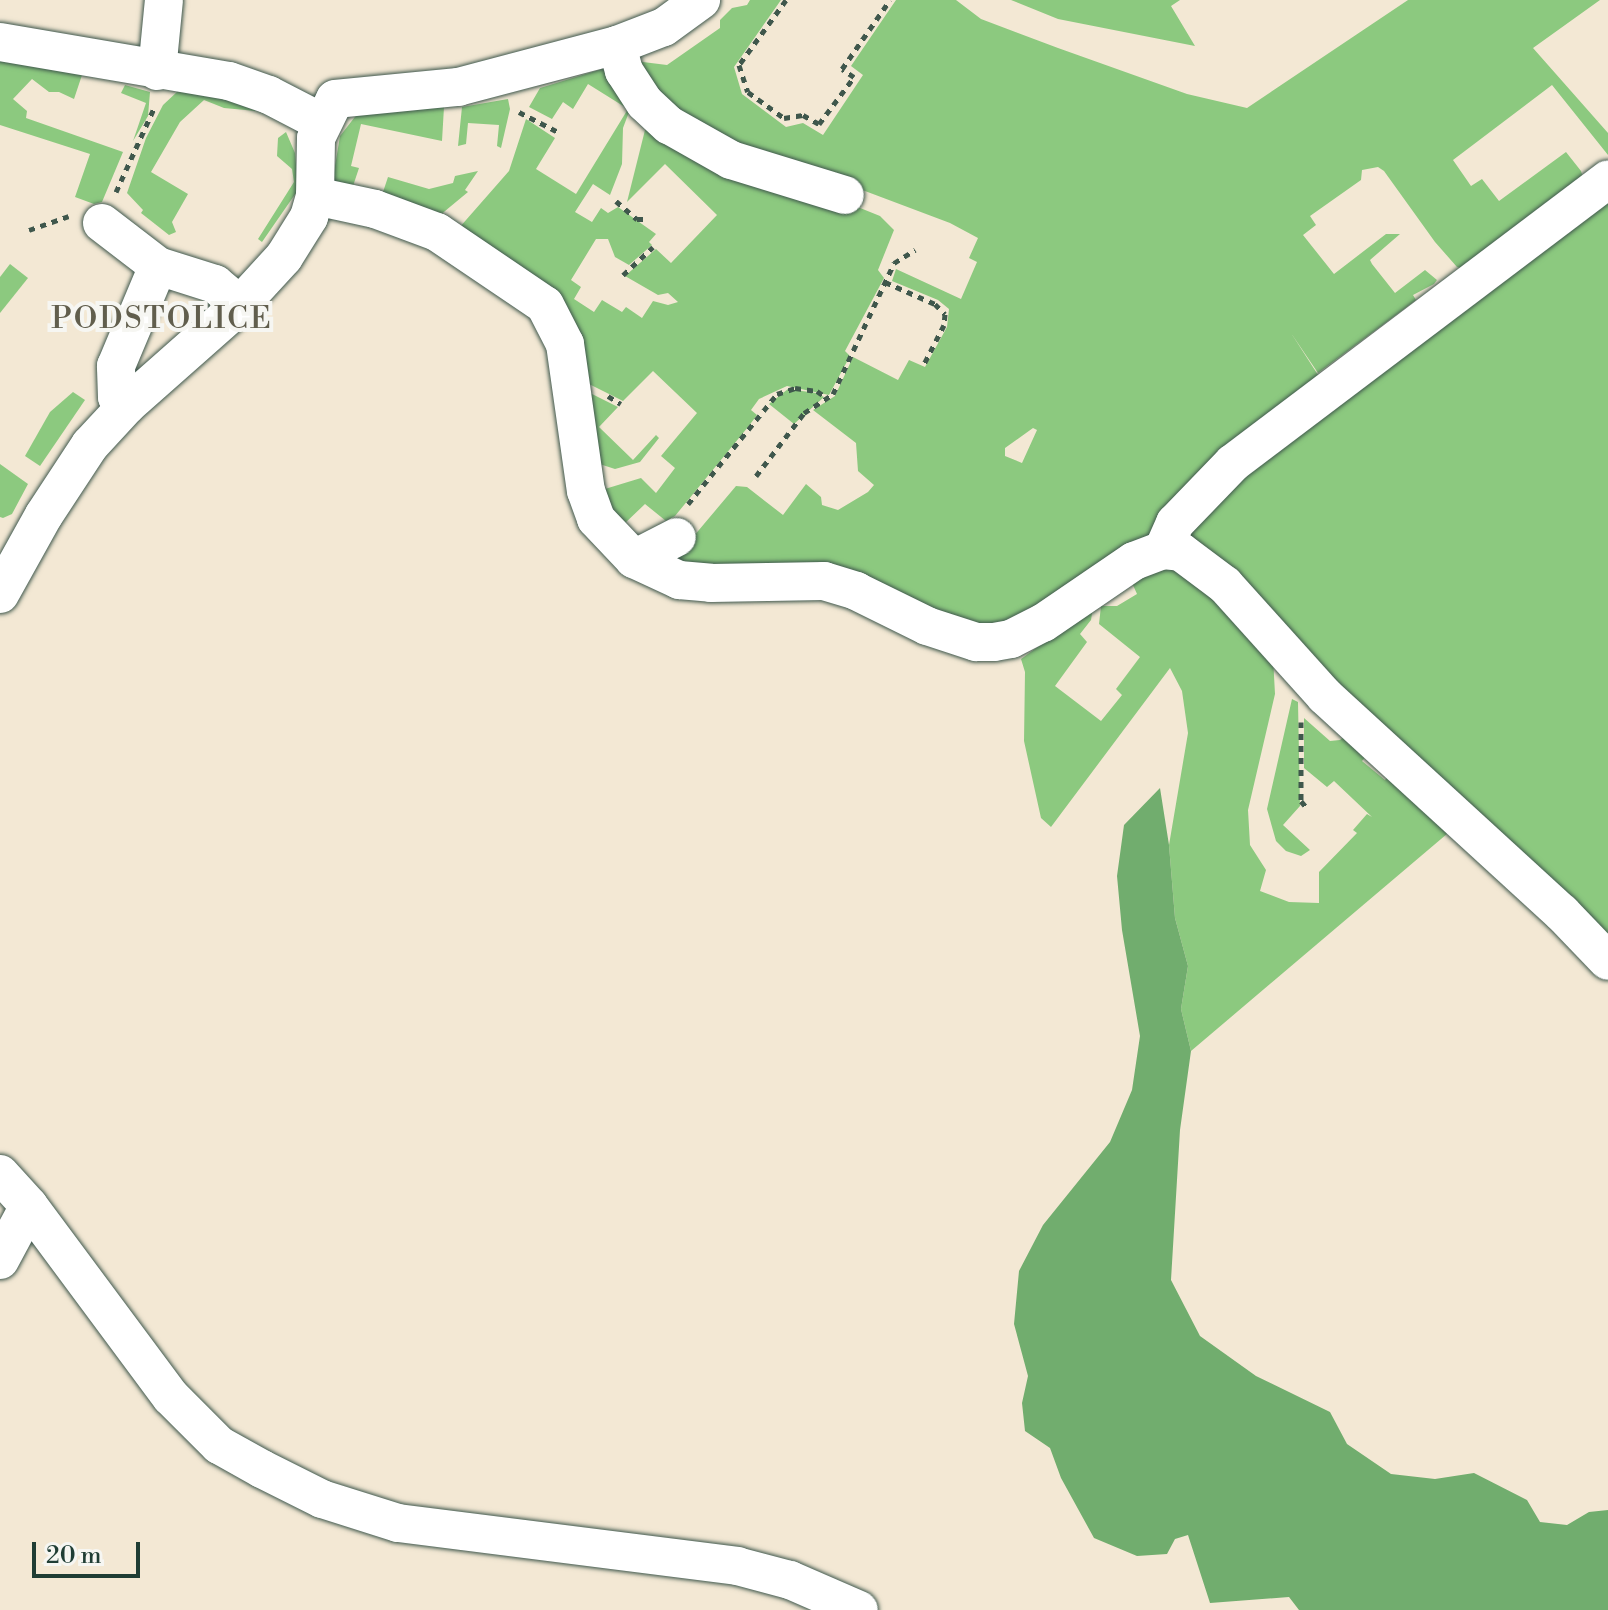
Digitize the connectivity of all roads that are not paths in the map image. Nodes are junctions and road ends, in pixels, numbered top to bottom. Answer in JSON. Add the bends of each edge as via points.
{"nodes":[{"id":1,"x":164,"y":0,"type":"edge"},
{"id":2,"x":701,"y":0,"type":"edge"},
{"id":3,"x":0,"y":42,"type":"edge"},
{"id":4,"x":617,"y":45,"type":"junction"},
{"id":5,"x":159,"y":83,"type":"junction"},
{"id":6,"x":321,"y":122,"type":"junction"},
{"id":7,"x":1608,"y":179,"type":"edge"},
{"id":8,"x":845,"y":195,"type":"dead end"},
{"id":9,"x":315,"y":196,"type":"junction"},
{"id":10,"x":99,"y":209,"type":"road end"},
{"id":11,"x":158,"y":266,"type":"junction"},
{"id":12,"x":240,"y":305,"type":"junction"},
{"id":13,"x":127,"y":405,"type":"junction"},
{"id":14,"x":677,"y":527,"type":"road end"},
{"id":15,"x":1163,"y":550,"type":"junction"},
{"id":16,"x":634,"y":559,"type":"junction"},
{"id":17,"x":0,"y":594,"type":"edge"},
{"id":18,"x":1608,"y":961,"type":"edge"},
{"id":19,"x":0,"y":1174,"type":"edge"},
{"id":20,"x":29,"y":1206,"type":"junction"},
{"id":21,"x":0,"y":1260,"type":"edge"},
{"id":22,"x":820,"y":1601,"type":"edge"},
{"id":23,"x":859,"y":1610,"type":"edge"}],
"edges":[{"from":1,"to":5,"type":"street"},
{"from":2,"to":4,"type":"street","via":[[664,27]]},
{"from":3,"to":5,"type":"street"},
{"from":4,"to":6,"type":"street","via":[[458,87],[342,95]]},
{"from":4,"to":8,"type":"street","via":[[642,110],[731,160]]},
{"from":5,"to":6,"type":"street","via":[[229,81]]},
{"from":6,"to":9,"type":"street","via":[[314,155]]},
{"from":7,"to":15,"type":"street","via":[[1233,463],[1175,523]]},
{"from":9,"to":12,"type":"street","via":[[309,217],[284,257]]},
{"from":9,"to":16,"type":"street","via":[[375,209],[437,232],[545,305],[565,344],[586,491],[596,519]]},
{"from":10,"to":11,"type":"street"},
{"from":11,"to":12,"type":"street","via":[[215,284]]},
{"from":11,"to":13,"type":"street","via":[[116,366],[117,397]]},
{"from":12,"to":13,"type":"street"},
{"from":13,"to":17,"type":"street","via":[[70,473]]},
{"from":14,"to":16,"type":"street"},
{"from":15,"to":16,"type":"street","via":[[1106,578],[1029,631],[994,642],[976,642],[927,626],[824,581],[679,580]]},
{"from":15,"to":18,"type":"street","via":[[1181,552],[1225,585],[1325,696]]},
{"from":19,"to":20,"type":"street"},
{"from":20,"to":21,"type":"street"},
{"from":20,"to":22,"type":"street","via":[[135,1352],[197,1426],[219,1445],[322,1499],[398,1523],[737,1566]]},
{"from":22,"to":23,"type":"street"}]}
